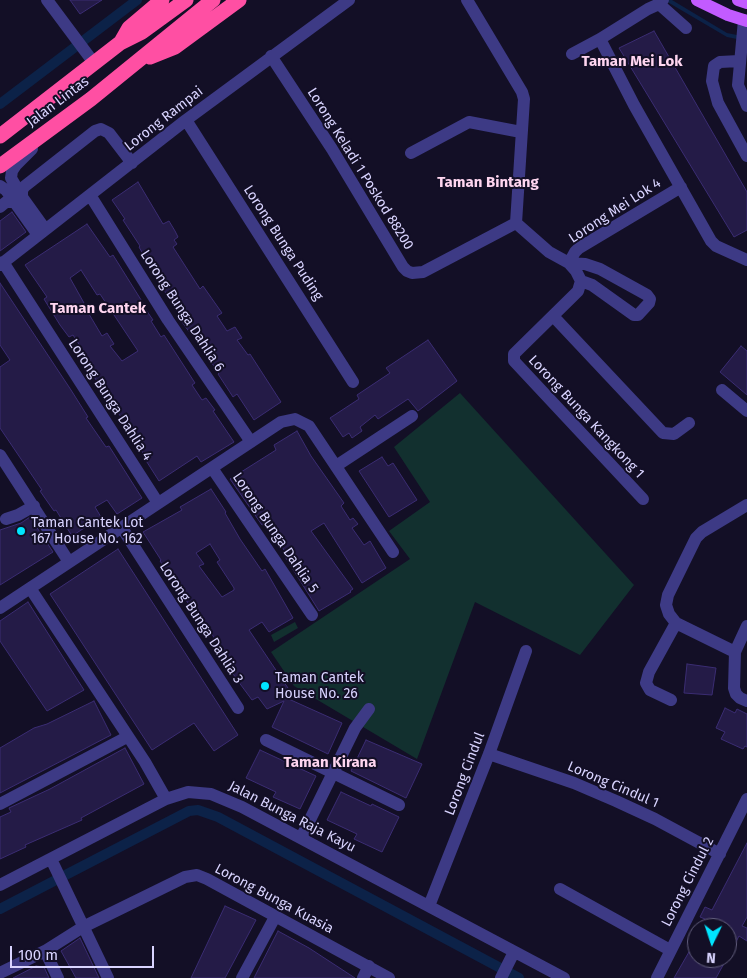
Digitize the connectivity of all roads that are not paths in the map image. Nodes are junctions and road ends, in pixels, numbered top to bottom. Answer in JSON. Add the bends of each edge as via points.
{"nodes":[{"id":1,"x":48,"y":0,"type":"edge"},
{"id":2,"x":162,"y":0,"type":"edge"},
{"id":3,"x":239,"y":0,"type":"edge"},
{"id":4,"x":349,"y":0,"type":"edge"},
{"id":5,"x":467,"y":0,"type":"edge"},
{"id":6,"x":697,"y":0,"type":"edge"},
{"id":7,"x":738,"y":0,"type":"edge"},
{"id":8,"x":184,"y":1,"type":"edge"},
{"id":9,"x":211,"y":1,"type":"edge"},
{"id":10,"x":661,"y":2,"type":"edge"},
{"id":11,"x":747,"y":3,"type":"edge"},
{"id":12,"x":745,"y":21,"type":"edge"},
{"id":13,"x":686,"y":28,"type":"dead end"},
{"id":14,"x":600,"y":39,"type":"junction"},
{"id":15,"x":120,"y":43,"type":"junction"},
{"id":16,"x":572,"y":54,"type":"dead end"},
{"id":17,"x":271,"y":56,"type":"junction"},
{"id":18,"x":89,"y":57,"type":"junction"},
{"id":19,"x":739,"y":61,"type":"junction"},
{"id":20,"x":134,"y":64,"type":"junction"},
{"id":21,"x":747,"y":106,"type":"edge"},
{"id":22,"x":74,"y":110,"type":"junction"},
{"id":23,"x":186,"y":120,"type":"junction"},
{"id":24,"x":2,"y":130,"type":"edge"},
{"id":25,"x":521,"y":132,"type":"junction"},
{"id":26,"x":410,"y":153,"type":"dead end"},
{"id":27,"x":747,"y":156,"type":"edge"},
{"id":28,"x":132,"y":163,"type":"junction"},
{"id":29,"x":0,"y":166,"type":"edge"},
{"id":30,"x":0,"y":186,"type":"edge"},
{"id":31,"x":681,"y":187,"type":"junction"},
{"id":32,"x":90,"y":195,"type":"junction"},
{"id":33,"x":18,"y":199,"type":"junction"},
{"id":34,"x":0,"y":206,"type":"edge"},
{"id":35,"x":516,"y":223,"type":"junction"},
{"id":36,"x":42,"y":232,"type":"junction"},
{"id":37,"x":747,"y":260,"type":"edge"},
{"id":38,"x":569,"y":263,"type":"junction"},
{"id":39,"x":2,"y":264,"type":"edge"},
{"id":40,"x":581,"y":281,"type":"junction"},
{"id":41,"x":553,"y":316,"type":"junction"},
{"id":42,"x":353,"y":382,"type":"dead end"},
{"id":43,"x":722,"y":390,"type":"dead end"},
{"id":44,"x":746,"y":408,"type":"edge"},
{"id":45,"x":412,"y":416,"type":"dead end"},
{"id":46,"x":689,"y":423,"type":"dead end"},
{"id":47,"x":251,"y":442,"type":"junction"},
{"id":48,"x":0,"y":455,"type":"edge"},
{"id":49,"x":336,"y":466,"type":"junction"},
{"id":50,"x":212,"y":468,"type":"junction"},
{"id":51,"x":643,"y":499,"type":"dead end"},
{"id":52,"x":158,"y":503,"type":"junction"},
{"id":53,"x":747,"y":505,"type":"edge"},
{"id":54,"x":34,"y":506,"type":"junction"},
{"id":55,"x":6,"y":519,"type":"dead end"},
{"id":56,"x":122,"y":528,"type":"junction"},
{"id":57,"x":393,"y":552,"type":"dead end"},
{"id":58,"x":69,"y":562,"type":"junction"},
{"id":59,"x":30,"y":588,"type":"junction"},
{"id":60,"x":0,"y":608,"type":"edge"},
{"id":61,"x":312,"y":615,"type":"dead end"},
{"id":62,"x":676,"y":623,"type":"junction"},
{"id":63,"x":747,"y":626,"type":"edge"},
{"id":64,"x":526,"y":651,"type":"dead end"},
{"id":65,"x":735,"y":652,"type":"junction"},
{"id":66,"x":671,"y":700,"type":"dead end"},
{"id":67,"x":747,"y":701,"type":"edge"},
{"id":68,"x":238,"y":708,"type":"dead end"},
{"id":69,"x":369,"y":709,"type":"dead end"},
{"id":70,"x":127,"y":736,"type":"junction"},
{"id":71,"x":266,"y":740,"type":"dead end"},
{"id":72,"x":489,"y":754,"type":"junction"},
{"id":73,"x":145,"y":762,"type":"junction"},
{"id":74,"x":333,"y":773,"type":"junction"},
{"id":75,"x":188,"y":792,"type":"junction"},
{"id":76,"x":166,"y":799,"type":"junction"},
{"id":77,"x":747,"y":799,"type":"edge"},
{"id":78,"x":0,"y":804,"type":"edge"},
{"id":79,"x":399,"y":805,"type":"dead end"},
{"id":80,"x":148,"y":808,"type":"junction"},
{"id":81,"x":301,"y":838,"type":"junction"},
{"id":82,"x":720,"y":854,"type":"junction"},
{"id":83,"x":54,"y":865,"type":"junction"},
{"id":84,"x":0,"y":885,"type":"edge"},
{"id":85,"x":560,"y":889,"type":"dead end"},
{"id":86,"x":429,"y":906,"type":"junction"},
{"id":87,"x":275,"y":917,"type":"junction"},
{"id":88,"x":83,"y":927,"type":"junction"},
{"id":89,"x":670,"y":950,"type":"junction"},
{"id":90,"x":45,"y":951,"type":"junction"},
{"id":91,"x":512,"y":958,"type":"junction"},
{"id":92,"x":369,"y":966,"type":"junction"},
{"id":93,"x":0,"y":973,"type":"edge"},
{"id":94,"x":58,"y":978,"type":"edge"},
{"id":95,"x":108,"y":978,"type":"edge"},
{"id":96,"x":242,"y":978,"type":"edge"},
{"id":97,"x":362,"y":978,"type":"edge"},
{"id":98,"x":389,"y":978,"type":"edge"},
{"id":99,"x":501,"y":978,"type":"edge"},
{"id":100,"x":564,"y":978,"type":"edge"},
{"id":101,"x":656,"y":978,"type":"edge"}],
"edges":[{"from":1,"to":18,"type":"street"},
{"from":2,"to":15,"type":"highway","name":"Jalan Lintas","via":[[129,28]]},
{"from":3,"to":20,"type":"highway","name":"Jalan Lintas","via":[[175,47]]},
{"from":4,"to":17,"type":"street","name":"Lorong Rampai"},
{"from":5,"to":25,"type":"street","via":[[522,92]]},
{"from":6,"to":12,"type":"main road"},
{"from":7,"to":11,"type":"main road"},
{"from":8,"to":15,"type":"highway","name":"Jalan Lintas","via":[[142,32]]},
{"from":9,"to":20,"type":"highway","name":"Jalan Lintas"},
{"from":10,"to":13,"type":"street"},
{"from":10,"to":14,"type":"street"},
{"from":12,"to":19,"type":"street"},
{"from":14,"to":16,"type":"street"},
{"from":14,"to":31,"type":"street"},
{"from":15,"to":18,"type":"highway","name":"Jalan Lintas"},
{"from":17,"to":23,"type":"street","name":"Lorong Rampai"},
{"from":17,"to":35,"type":"street","name":"Lorong Keladi 1 Poskod 88200","via":[[407,271],[423,272]]},
{"from":18,"to":24,"type":"highway","name":"Jalan Lintas"},
{"from":19,"to":21,"type":"street","via":[[738,85]]},
{"from":19,"to":27,"type":"street","via":[[720,62],[714,66],[712,81],[718,103]]},
{"from":20,"to":22,"type":"highway","name":"Jalan Lintas"},
{"from":22,"to":29,"type":"highway","name":"Jalan Lintas"},
{"from":22,"to":33,"type":"street","via":[[12,171]]},
{"from":23,"to":28,"type":"street","name":"Lorong Rampai"},
{"from":23,"to":42,"type":"street","name":"Lorong Bunga Puding"},
{"from":25,"to":26,"type":"street","via":[[469,122]]},
{"from":25,"to":35,"type":"street"},
{"from":28,"to":32,"type":"street","name":"Lorong Rampai"},
{"from":28,"to":33,"type":"street","via":[[110,133],[102,129],[95,131],[25,186]]},
{"from":30,"to":33,"type":"street"},
{"from":31,"to":37,"type":"street","via":[[711,241]]},
{"from":31,"to":38,"type":"street","name":"Lorong Mei Lok 4","via":[[579,248]]},
{"from":32,"to":36,"type":"street","name":"Lorong Rampai"},
{"from":32,"to":47,"type":"street","name":"Lorong Bunga Dahlia 6","via":[[168,320]]},
{"from":33,"to":34,"type":"street"},
{"from":33,"to":36,"type":"street"},
{"from":35,"to":38,"type":"street","via":[[548,252]]},
{"from":36,"to":39,"type":"street","name":"Lorong Rampai"},
{"from":38,"to":40,"type":"street"},
{"from":38,"to":40,"type":"street","via":[[600,269],[647,295],[649,304],[634,315]]},
{"from":39,"to":52,"type":"street","name":"Lorong Bunga Dahlia 4"},
{"from":40,"to":41,"type":"street","name":"Lorong Bunga Kangkong 1","via":[[578,291]]},
{"from":41,"to":46,"type":"street","via":[[663,433],[674,434]]},
{"from":41,"to":51,"type":"street","name":"Lorong Bunga Kangkong 1","via":[[514,354],[514,361]]},
{"from":43,"to":44,"type":"street"},
{"from":45,"to":49,"type":"street"},
{"from":47,"to":49,"type":"street","via":[[281,422],[295,419],[309,426]]},
{"from":47,"to":50,"type":"street"},
{"from":48,"to":54,"type":"street"},
{"from":49,"to":57,"type":"street"},
{"from":50,"to":52,"type":"street"},
{"from":50,"to":61,"type":"street","name":"Lorong Bunga Dahlia 5"},
{"from":52,"to":56,"type":"street"},
{"from":53,"to":62,"type":"street","via":[[696,538],[668,595],[666,605]]},
{"from":54,"to":55,"type":"street"},
{"from":54,"to":58,"type":"street"},
{"from":56,"to":58,"type":"street"},
{"from":56,"to":68,"type":"street","name":"Lorong Bunga Dahlia 3"},
{"from":58,"to":59,"type":"street"},
{"from":59,"to":60,"type":"street"},
{"from":59,"to":70,"type":"street"},
{"from":62,"to":65,"type":"street"},
{"from":62,"to":66,"type":"street","via":[[646,682],[650,690]]},
{"from":63,"to":65,"type":"street"},
{"from":64,"to":72,"type":"street","name":"Lorong Cindul"},
{"from":65,"to":67,"type":"street","via":[[734,688],[736,694]]},
{"from":69,"to":74,"type":"street","via":[[355,728]]},
{"from":70,"to":73,"type":"street"},
{"from":70,"to":78,"type":"street"},
{"from":71,"to":74,"type":"street"},
{"from":72,"to":82,"type":"street","name":"Lorong Cindul 1","via":[[616,801]]},
{"from":72,"to":86,"type":"street","name":"Lorong Cindul"},
{"from":73,"to":75,"type":"street","via":[[164,783]]},
{"from":73,"to":76,"type":"street"},
{"from":73,"to":80,"type":"street","via":[[154,794]]},
{"from":74,"to":79,"type":"street"},
{"from":74,"to":81,"type":"street"},
{"from":75,"to":76,"type":"street","name":"Jalan Bunga Raja Kayu"},
{"from":75,"to":81,"type":"street","name":"Jalan Bunga Raja Kayu","via":[[226,799]]},
{"from":76,"to":80,"type":"street","name":"Jalan Bunga Raja Kayu"},
{"from":77,"to":82,"type":"street","name":"Lorong Cindul 2"},
{"from":80,"to":83,"type":"street","name":"Jalan Bunga Raja Kayu"},
{"from":81,"to":86,"type":"street","name":"Jalan Bunga Raja Kayu"},
{"from":82,"to":89,"type":"street","name":"Lorong Cindul 2"},
{"from":83,"to":84,"type":"street","name":"Jalan Bunga Raja Kayu"},
{"from":83,"to":88,"type":"street"},
{"from":85,"to":89,"type":"street"},
{"from":86,"to":91,"type":"street","name":"Jalan Bunga Raja Kayu"},
{"from":87,"to":88,"type":"street","name":"Lorong Bunga Kuasia","via":[[197,875],[185,877]]},
{"from":87,"to":92,"type":"street","name":"Lorong Bunga Kuasia"},
{"from":87,"to":96,"type":"street"},
{"from":88,"to":90,"type":"street"},
{"from":88,"to":95,"type":"street"},
{"from":89,"to":101,"type":"street","name":"Lorong Cindul 2"},
{"from":90,"to":93,"type":"street"},
{"from":90,"to":94,"type":"street"},
{"from":91,"to":99,"type":"street"},
{"from":91,"to":100,"type":"street","name":"Jalan Bunga Raja Kayu"},
{"from":92,"to":97,"type":"street"},
{"from":92,"to":98,"type":"street","name":"Lorong Bunga Kuasia"}]}
